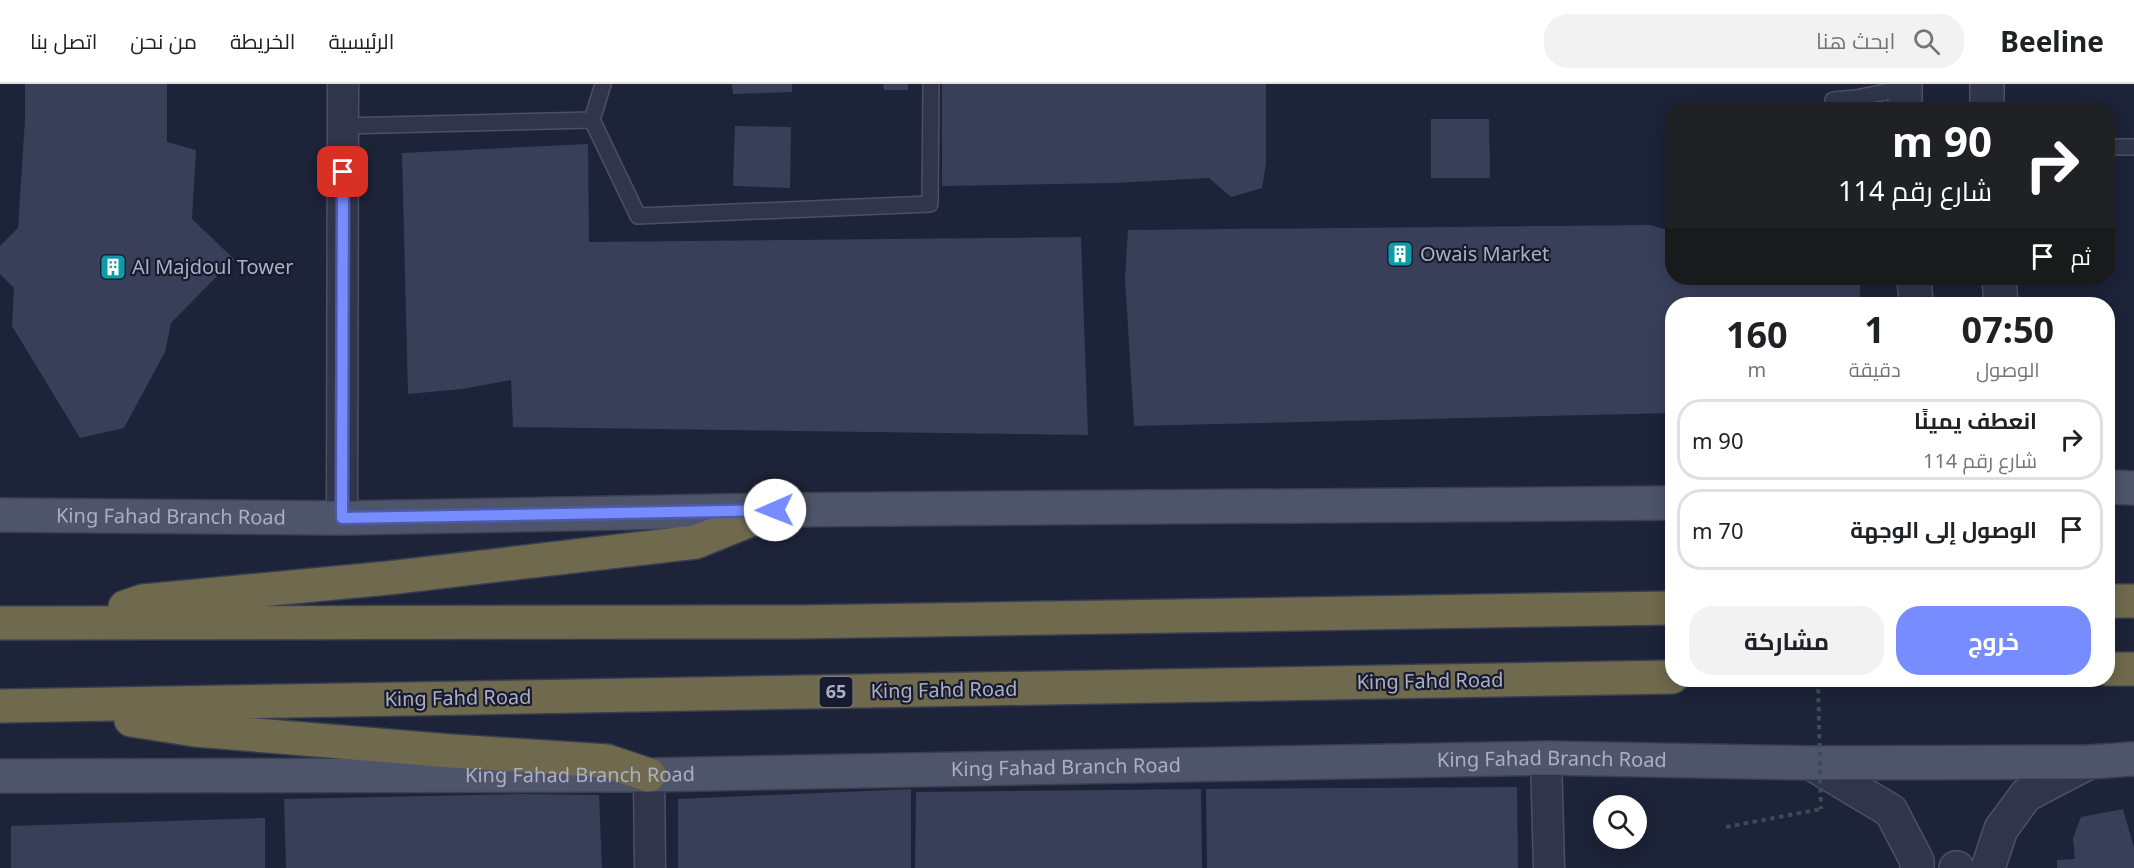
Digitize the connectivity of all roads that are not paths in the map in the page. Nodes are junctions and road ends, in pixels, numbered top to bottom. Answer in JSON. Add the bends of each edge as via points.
{"nodes":[{"id":1,"x":343,"y":84,"type":"edge"},
{"id":2,"x":603,"y":84,"type":"edge"},
{"id":3,"x":930,"y":84,"type":"edge"},
{"id":4,"x":1987,"y":84,"type":"edge"},
{"id":5,"x":1905,"y":94,"type":"edge"},
{"id":6,"x":1833,"y":100,"type":"dead end"},
{"id":7,"x":1987,"y":102,"type":"edge"},
{"id":8,"x":592,"y":120,"type":"junction"},
{"id":9,"x":343,"y":126,"type":"junction"},
{"id":10,"x":2115,"y":147,"type":"edge"},
{"id":11,"x":2134,"y":147,"type":"edge"},
{"id":12,"x":2115,"y":487,"type":"edge"},
{"id":13,"x":2134,"y":488,"type":"edge"},
{"id":14,"x":1665,"y":503,"type":"edge"},
{"id":15,"x":775,"y":510,"type":"junction"},
{"id":16,"x":0,"y":515,"type":"edge"},
{"id":17,"x":342,"y":518,"type":"junction"},
{"id":18,"x":2134,"y":600,"type":"edge"},
{"id":19,"x":2115,"y":601,"type":"edge"},
{"id":20,"x":1665,"y":608,"type":"edge"},
{"id":21,"x":79,"y":622,"type":"junction"},
{"id":22,"x":0,"y":623,"type":"edge"},
{"id":23,"x":2115,"y":669,"type":"edge"},
{"id":24,"x":2134,"y":669,"type":"edge"},
{"id":25,"x":1665,"y":677,"type":"edge"},
{"id":26,"x":0,"y":706,"type":"edge"},
{"id":27,"x":43,"y":706,"type":"junction"},
{"id":28,"x":1546,"y":758,"type":"junction"},
{"id":29,"x":2134,"y":759,"type":"edge"},
{"id":30,"x":2089,"y":762,"type":"junction"},
{"id":31,"x":1811,"y":763,"type":"junction"},
{"id":32,"x":649,"y":775,"type":"junction"},
{"id":33,"x":0,"y":776,"type":"edge"},
{"id":34,"x":650,"y":868,"type":"edge"},
{"id":35,"x":1549,"y":868,"type":"edge"},
{"id":36,"x":1917,"y":868,"type":"edge"},
{"id":37,"x":1988,"y":868,"type":"edge"}],
"edges":[{"from":1,"to":9,"type":"street"},
{"from":2,"to":8,"type":"lane"},
{"from":3,"to":8,"type":"lane","via":[[930,204],[638,216]]},
{"from":4,"to":7,"type":"street"},
{"from":5,"to":6,"type":"lane"},
{"from":8,"to":9,"type":"lane"},
{"from":9,"to":17,"type":"street"},
{"from":10,"to":11,"type":"lane"},
{"from":12,"to":13,"type":"main road"},
{"from":14,"to":15,"type":"main road","name":"King Fahad Branch Road"},
{"from":15,"to":17,"type":"main road","name":"King Fahad Branch Road"},
{"from":15,"to":21,"type":"highway","via":[[696,542],[388,578],[143,601]]},
{"from":16,"to":17,"type":"main road","name":"King Fahad Branch Road"},
{"from":18,"to":19,"type":"highway"},
{"from":20,"to":21,"type":"highway","via":[[785,622]]},
{"from":21,"to":22,"type":"highway"},
{"from":23,"to":24,"type":"highway"},
{"from":25,"to":27,"type":"highway","name":"King Fahd Road","number":"65"},
{"from":26,"to":27,"type":"highway","name":"King Fahd Road","number":"65"},
{"from":27,"to":32,"type":"highway","via":[[195,730],[607,761]]},
{"from":28,"to":31,"type":"main road","name":"King Fahad Branch Road"},
{"from":28,"to":32,"type":"main road","name":"King Fahad Branch Road"},
{"from":28,"to":35,"type":"street"},
{"from":29,"to":30,"type":"main road","name":"King Fahad Branch Road"},
{"from":30,"to":31,"type":"main road","name":"King Fahad Branch Road"},
{"from":30,"to":37,"type":"street","via":[[2026,795],[2001,829]]},
{"from":31,"to":36,"type":"street","via":[[1891,811]]},
{"from":32,"to":33,"type":"main road","name":"King Fahad Branch Road"},
{"from":32,"to":34,"type":"street"}]}
